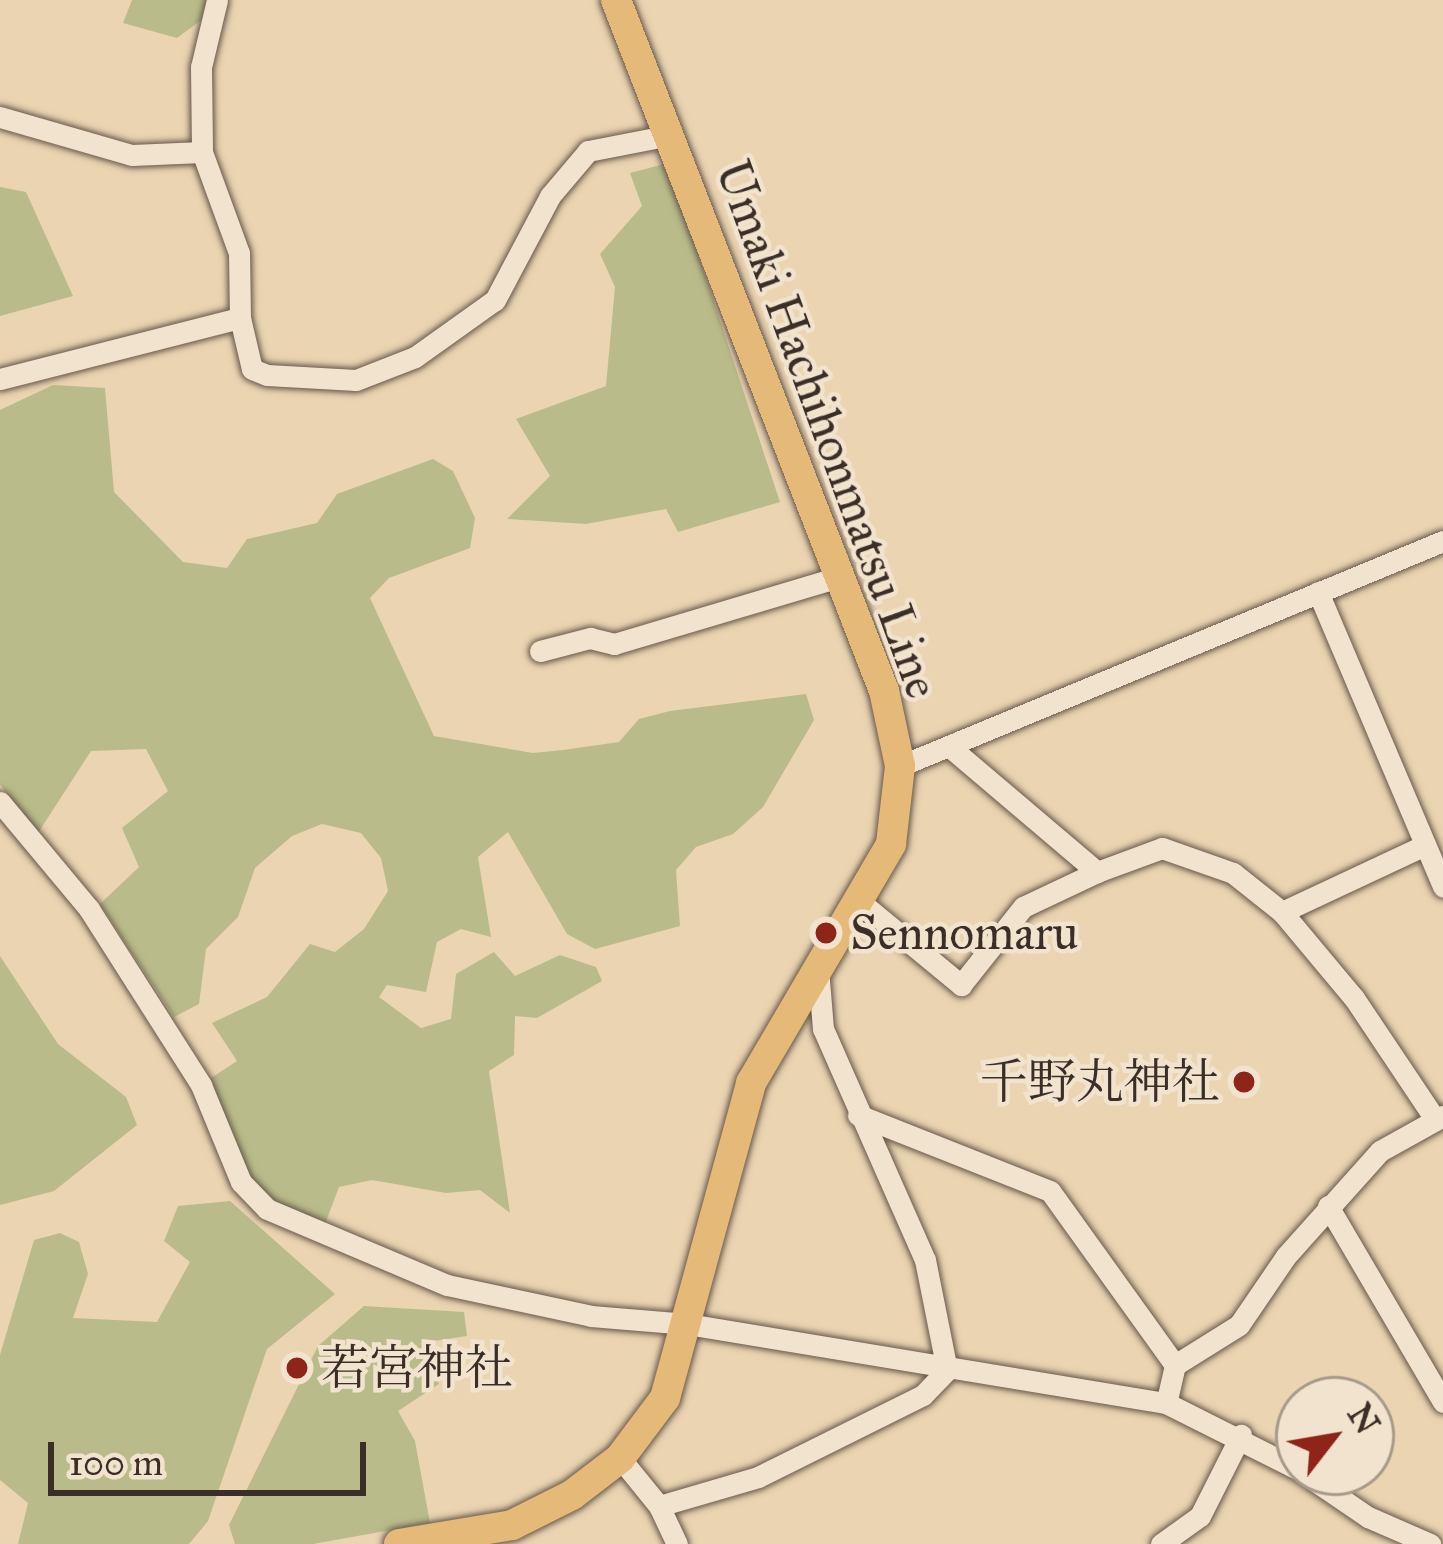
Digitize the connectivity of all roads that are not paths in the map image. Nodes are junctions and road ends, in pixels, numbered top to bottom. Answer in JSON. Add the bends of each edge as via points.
{"nodes":[{"id":1,"x":217,"y":0,"type":"edge"},
{"id":2,"x":616,"y":0,"type":"edge"},
{"id":3,"x":0,"y":117,"type":"edge"},
{"id":4,"x":670,"y":135,"type":"junction"},
{"id":5,"x":202,"y":152,"type":"junction"},
{"id":6,"x":240,"y":318,"type":"junction"},
{"id":7,"x":0,"y":379,"type":"edge"},
{"id":8,"x":1443,"y":541,"type":"edge"},
{"id":9,"x":839,"y":577,"type":"junction"},
{"id":10,"x":1318,"y":592,"type":"junction"},
{"id":11,"x":540,"y":651,"type":"dead end"},
{"id":12,"x":951,"y":748,"type":"junction"},
{"id":13,"x":900,"y":766,"type":"junction"},
{"id":14,"x":0,"y":802,"type":"edge"},
{"id":15,"x":1425,"y":845,"type":"junction"},
{"id":16,"x":1097,"y":872,"type":"junction"},
{"id":17,"x":1443,"y":887,"type":"edge"},
{"id":18,"x":858,"y":900,"type":"junction"},
{"id":19,"x":1282,"y":912,"type":"junction"},
{"id":20,"x":818,"y":967,"type":"junction"},
{"id":21,"x":858,"y":1115,"type":"junction"},
{"id":22,"x":1439,"y":1118,"type":"edge"},
{"id":23,"x":1328,"y":1206,"type":"junction"},
{"id":24,"x":688,"y":1324,"type":"junction"},
{"id":25,"x":1175,"y":1365,"type":"junction"},
{"id":26,"x":947,"y":1370,"type":"junction"},
{"id":27,"x":1443,"y":1402,"type":"edge"},
{"id":28,"x":1166,"y":1403,"type":"junction"},
{"id":29,"x":1241,"y":1435,"type":"junction"},
{"id":30,"x":1275,"y":1456,"type":"edge"},
{"id":31,"x":620,"y":1458,"type":"junction"},
{"id":32,"x":1337,"y":1496,"type":"edge"},
{"id":33,"x":659,"y":1505,"type":"junction"},
{"id":34,"x":400,"y":1544,"type":"edge"},
{"id":35,"x":677,"y":1544,"type":"edge"},
{"id":36,"x":1161,"y":1544,"type":"edge"},
{"id":37,"x":1430,"y":1544,"type":"edge"}],
"edges":[{"from":1,"to":5,"type":"street","via":[[201,67]]},
{"from":2,"to":4,"type":"main road","name":"Umaki Hachihonmatsu Line"},
{"from":3,"to":5,"type":"street","via":[[132,154]]},
{"from":4,"to":6,"type":"street","via":[[588,151],[550,196],[495,300],[375,374],[327,383],[252,369]]},
{"from":4,"to":9,"type":"main road","name":"Umaki Hachihonmatsu Line"},
{"from":5,"to":6,"type":"street","via":[[239,254]]},
{"from":6,"to":7,"type":"street"},
{"from":8,"to":10,"type":"street"},
{"from":9,"to":11,"type":"street","via":[[614,644],[590,638]]},
{"from":9,"to":13,"type":"main road","name":"Umaki Hachihonmatsu Line","via":[[884,692]]},
{"from":10,"to":12,"type":"street"},
{"from":10,"to":15,"type":"street"},
{"from":12,"to":13,"type":"street"},
{"from":12,"to":16,"type":"street"},
{"from":13,"to":18,"type":"main road","name":"Umaki Hachihonmatsu Line","via":[[890,844]]},
{"from":14,"to":24,"type":"street","via":[[101,927],[201,1085],[241,1182],[267,1209],[448,1285],[591,1316]]},
{"from":15,"to":17,"type":"street"},
{"from":15,"to":19,"type":"street"},
{"from":16,"to":18,"type":"street","via":[[1023,907],[962,985]]},
{"from":16,"to":19,"type":"street","via":[[1162,848],[1233,873]]},
{"from":18,"to":20,"type":"main road","name":"Umaki Hachihonmatsu Line"},
{"from":19,"to":22,"type":"street"},
{"from":20,"to":21,"type":"street","via":[[823,1028]]},
{"from":20,"to":24,"type":"main road","name":"Umaki Hachihonmatsu Line","via":[[751,1083]]},
{"from":21,"to":25,"type":"street","via":[[1050,1191]]},
{"from":21,"to":26,"type":"street","via":[[926,1260]]},
{"from":22,"to":23,"type":"street","via":[[1380,1150]]},
{"from":23,"to":25,"type":"street","via":[[1239,1325]]},
{"from":23,"to":27,"type":"street"},
{"from":24,"to":26,"type":"street"},
{"from":24,"to":31,"type":"main road","name":"Umaki Hachihonmatsu Line","via":[[664,1398]]},
{"from":25,"to":28,"type":"street","via":[[1179,1376]]},
{"from":26,"to":28,"type":"street"},
{"from":26,"to":33,"type":"street","via":[[923,1395],[758,1477]]},
{"from":28,"to":29,"type":"street"},
{"from":29,"to":30,"type":"street"},
{"from":29,"to":36,"type":"street","via":[[1200,1516]]},
{"from":31,"to":33,"type":"street"},
{"from":31,"to":34,"type":"main road","name":"Umaki Hachihonmatsu Line","via":[[512,1525]]},
{"from":32,"to":37,"type":"street"},
{"from":33,"to":35,"type":"street"}]}
